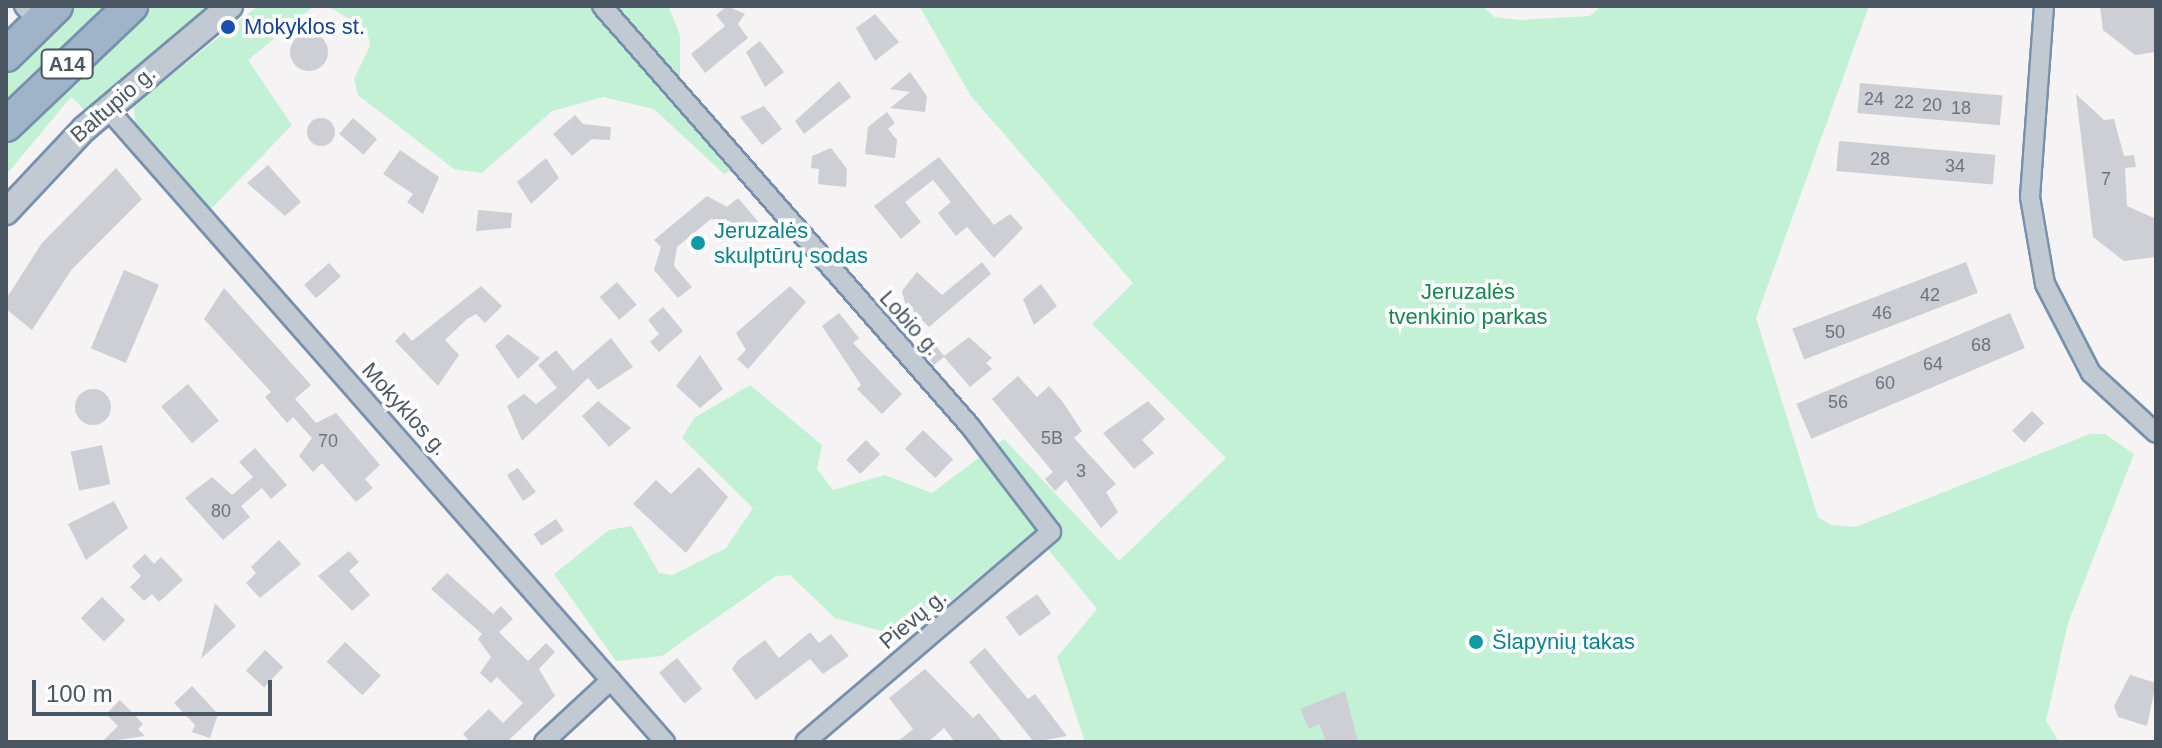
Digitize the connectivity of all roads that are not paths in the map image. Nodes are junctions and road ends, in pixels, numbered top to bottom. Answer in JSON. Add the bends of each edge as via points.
{"nodes":[{"id":1,"x":131,"y":6,"type":"edge"},
{"id":2,"x":230,"y":6,"type":"edge"},
{"id":3,"x":602,"y":6,"type":"edge"},
{"id":4,"x":2044,"y":6,"type":"edge"},
{"id":5,"x":40,"y":11,"type":"edge"},
{"id":6,"x":6,"y":55,"type":"edge"},
{"id":7,"x":107,"y":108,"type":"junction"},
{"id":8,"x":6,"y":125,"type":"edge"},
{"id":9,"x":6,"y":212,"type":"edge"},
{"id":10,"x":2156,"y":433,"type":"edge"},
{"id":11,"x":1051,"y":532,"type":"joint"},
{"id":12,"x":611,"y":680,"type":"junction"},
{"id":13,"x":544,"y":742,"type":"edge"},
{"id":14,"x":665,"y":742,"type":"edge"},
{"id":15,"x":805,"y":742,"type":"edge"}],
"edges":[{"from":1,"to":8,"type":"highway","number":"A14"},
{"from":2,"to":7,"type":"street","name":"Baltupio g."},
{"from":3,"to":11,"type":"street","name":"Lobio g.","via":[[970,426]]},
{"from":4,"to":10,"type":"street","via":[[2030,197],[2045,284],[2091,373]]},
{"from":5,"to":6,"type":"highway","number":"A14"},
{"from":7,"to":9,"type":"street","name":"Baltupio g."},
{"from":7,"to":12,"type":"street","name":"Mokyklos g."},
{"from":11,"to":15,"type":"street","name":"Pievų g."},
{"from":12,"to":13,"type":"street"},
{"from":12,"to":14,"type":"street","name":"Mokyklos g."}]}
